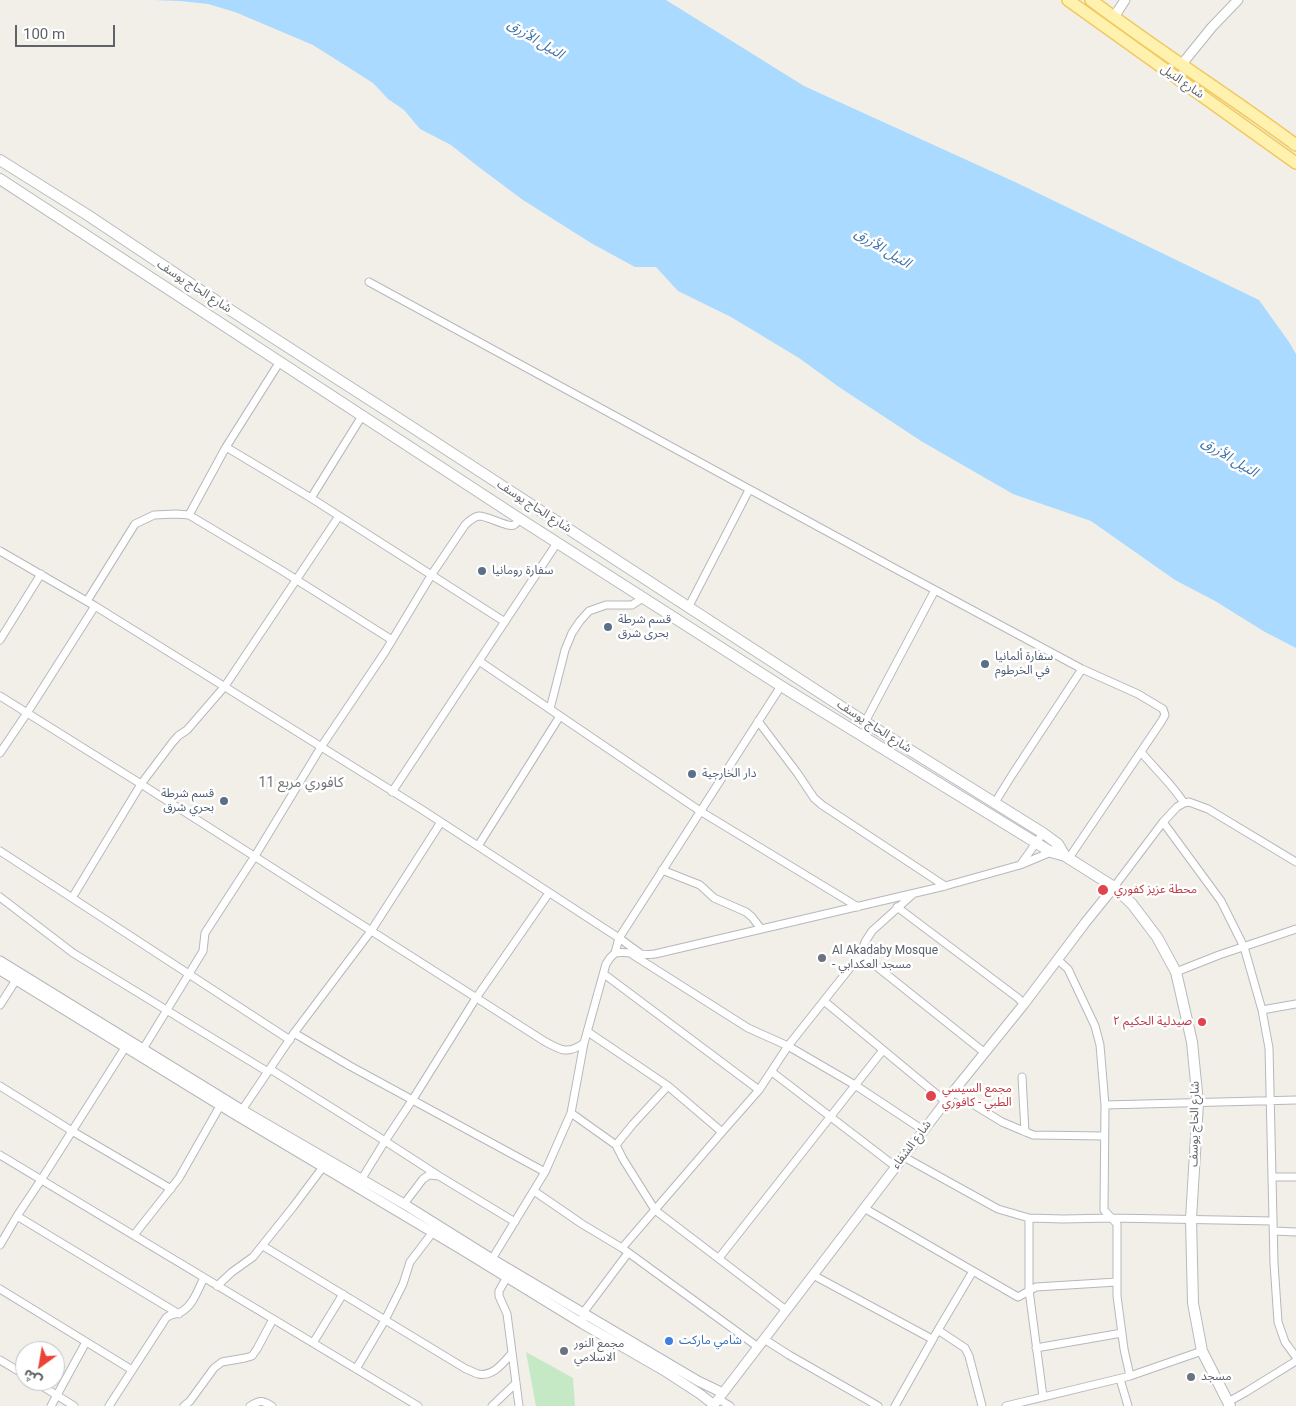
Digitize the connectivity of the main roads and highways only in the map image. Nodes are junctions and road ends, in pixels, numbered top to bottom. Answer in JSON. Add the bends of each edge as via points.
{"nodes":[{"id":1,"x":1068,"y":0,"type":"edge"},
{"id":2,"x":1091,"y":0,"type":"edge"},
{"id":3,"x":1296,"y":145,"type":"edge"},
{"id":4,"x":0,"y":160,"type":"edge"},
{"id":5,"x":1296,"y":163,"type":"edge"},
{"id":6,"x":0,"y":180,"type":"edge"},
{"id":7,"x":146,"y":254,"type":"junction"},
{"id":8,"x":136,"y":269,"type":"junction"},
{"id":9,"x":652,"y":583,"type":"junction"},
{"id":10,"x":643,"y":598,"type":"junction"},
{"id":11,"x":1055,"y":848,"type":"junction"},
{"id":12,"x":1230,"y":1405,"type":"edge"}],
"edges":[{"from":1,"to":5,"type":"main road","name":"شارع النيل"},
{"from":2,"to":3,"type":"main road","name":"شارع النيل"},
{"from":4,"to":7,"type":"main road","name":"شارع الحاج يوسف"},
{"from":6,"to":8,"type":"main road","name":"شارع الحاج يوسف"},
{"from":7,"to":8,"type":"main road"},
{"from":7,"to":9,"type":"main road","name":"شارع الحاج يوسف"},
{"from":8,"to":10,"type":"main road","name":"شارع الحاج يوسف"},
{"from":9,"to":10,"type":"main road"},
{"from":9,"to":11,"type":"main road","name":"شارع الحاج يوسف","via":[[1043,833]]},
{"from":10,"to":11,"type":"main road","name":"شارع الحاج يوسف","via":[[1037,843]]},
{"from":11,"to":12,"type":"main road","name":"شارع الحاج يوسف","via":[[1114,887],[1132,904],[1157,937],[1176,972],[1192,1042],[1198,1103],[1191,1219],[1194,1303],[1202,1352]]}]}
